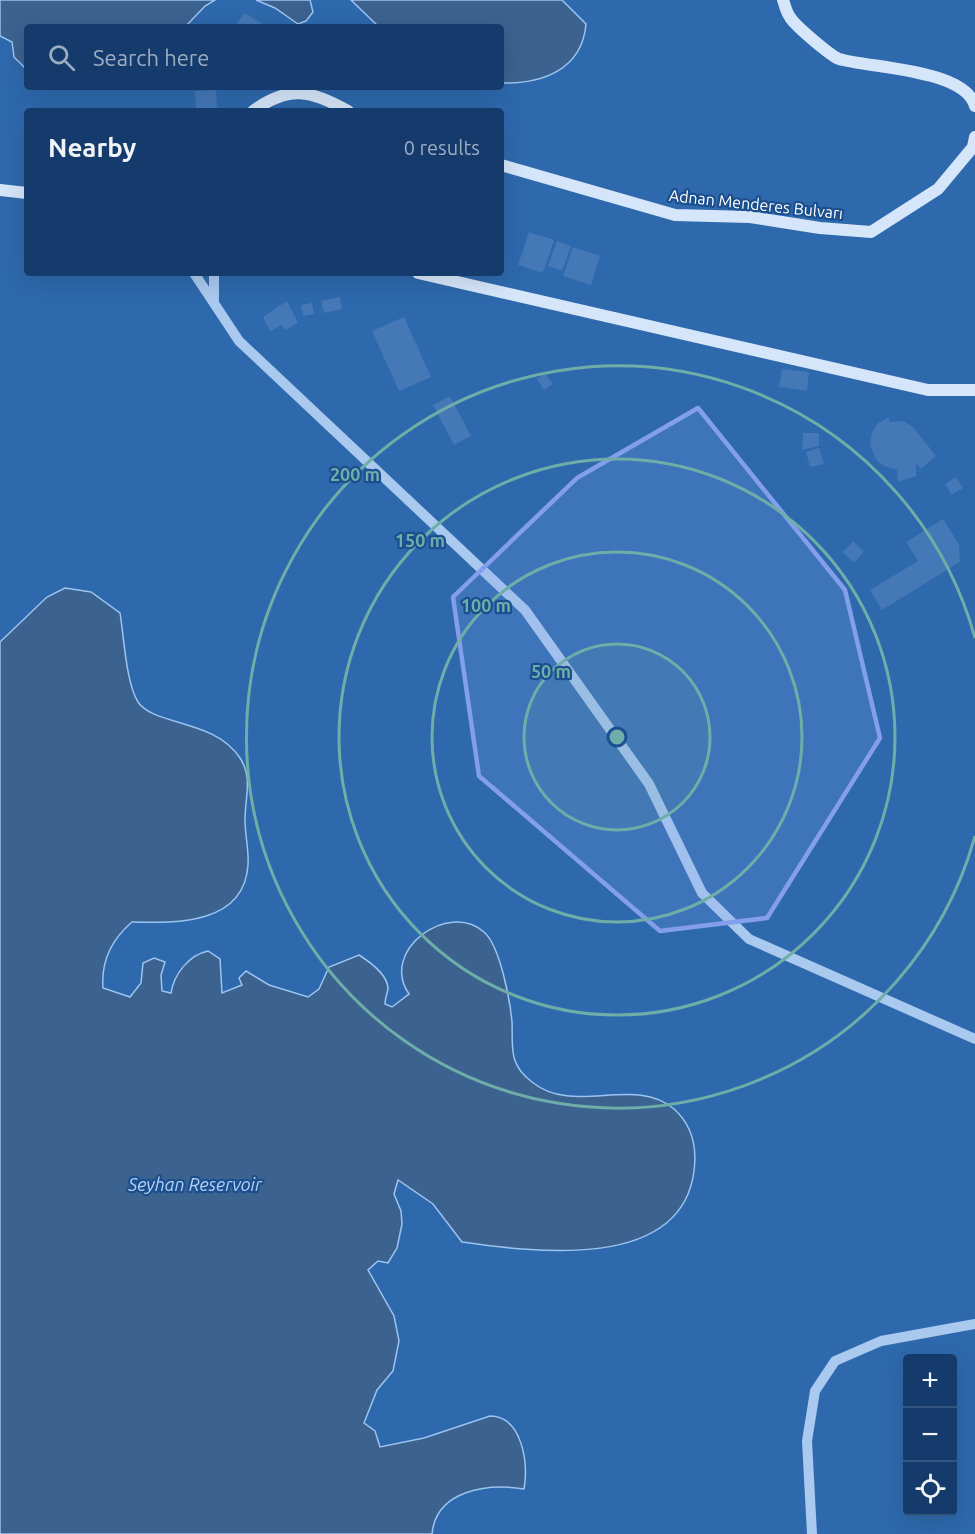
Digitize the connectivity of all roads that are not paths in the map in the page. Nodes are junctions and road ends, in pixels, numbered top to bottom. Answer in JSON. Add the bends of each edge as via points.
{"nodes":[{"id":1,"x":783,"y":0,"type":"edge"},
{"id":2,"x":975,"y":106,"type":"edge"},
{"id":3,"x":257,"y":108,"type":"edge"},
{"id":4,"x":341,"y":108,"type":"edge"},
{"id":5,"x":975,"y":137,"type":"edge"},
{"id":6,"x":504,"y":166,"type":"edge"},
{"id":7,"x":0,"y":190,"type":"edge"},
{"id":8,"x":24,"y":193,"type":"edge"},
{"id":9,"x":196,"y":276,"type":"edge"},
{"id":10,"x":214,"y":276,"type":"edge"},
{"id":11,"x":431,"y":276,"type":"edge"},
{"id":12,"x":214,"y":301,"type":"junction"},
{"id":13,"x":975,"y":390,"type":"edge"},
{"id":14,"x":975,"y":1039,"type":"edge"},
{"id":15,"x":975,"y":1324,"type":"edge"},
{"id":16,"x":812,"y":1534,"type":"edge"}],
"edges":[{"from":1,"to":2,"type":"main road","via":[[790,19],[837,58],[893,67],[953,83],[974,100]]},
{"from":3,"to":4,"type":"main road","via":[[269,100],[304,91]]},
{"from":5,"to":6,"type":"main road","name":"Adnan Menderes Bulvarı","via":[[973,147],[938,189],[871,232],[750,217],[675,215]]},
{"from":7,"to":8,"type":"main road"},
{"from":9,"to":12,"type":"street"},
{"from":10,"to":12,"type":"street"},
{"from":11,"to":13,"type":"main road","via":[[928,390]]},
{"from":12,"to":14,"type":"street","via":[[239,341],[525,610],[649,784],[702,893],[741,932],[749,939]]},
{"from":15,"to":16,"type":"street","via":[[882,1341],[835,1361],[815,1391],[807,1441]]}]}
